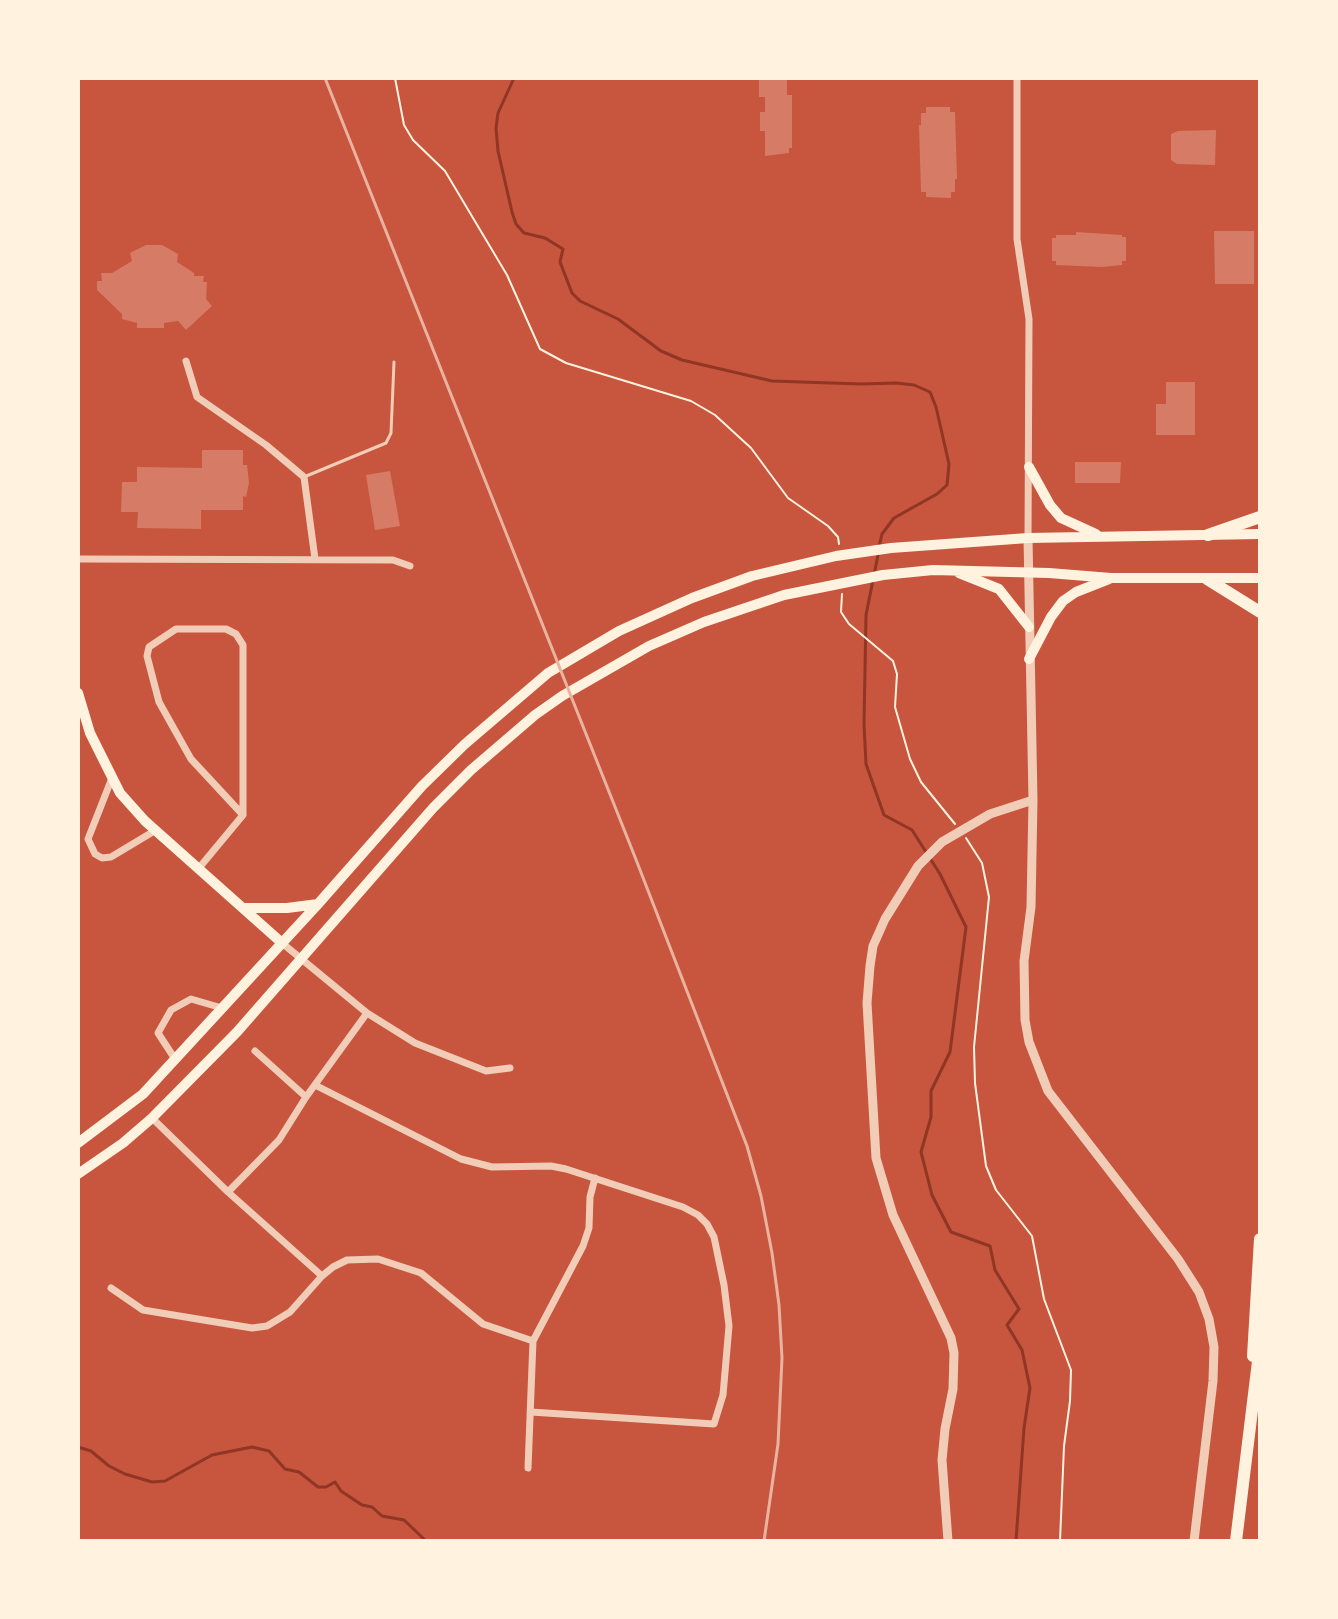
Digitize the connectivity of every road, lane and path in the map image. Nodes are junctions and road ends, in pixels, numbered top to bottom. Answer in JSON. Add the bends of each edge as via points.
{"nodes":[{"id":1,"x":395,"y":78,"type":"edge"},
{"id":2,"x":1017,"y":78,"type":"edge"},
{"id":3,"x":186,"y":361,"type":"dead end"},
{"id":4,"x":394,"y":362,"type":"dead end"},
{"id":5,"x":1029,"y":467,"type":"junction"},
{"id":6,"x":304,"y":477,"type":"junction"},
{"id":7,"x":1260,"y":517,"type":"edge"},
{"id":8,"x":1260,"y":534,"type":"edge"},
{"id":9,"x":1208,"y":535,"type":"junction"},
{"id":10,"x":838,"y":537,"type":"dead end"},
{"id":11,"x":1102,"y":537,"type":"junction"},
{"id":12,"x":1028,"y":538,"type":"junction"},
{"id":13,"x":78,"y":559,"type":"edge"},
{"id":14,"x":315,"y":559,"type":"junction"},
{"id":15,"x":410,"y":566,"type":"dead end"},
{"id":16,"x":953,"y":571,"type":"junction"},
{"id":17,"x":1028,"y":572,"type":"junction"},
{"id":18,"x":1111,"y":578,"type":"junction"},
{"id":19,"x":1260,"y":578,"type":"edge"},
{"id":20,"x":1207,"y":579,"type":"junction"},
{"id":21,"x":1260,"y":612,"type":"edge"},
{"id":22,"x":849,"y":624,"type":"dead end"},
{"id":23,"x":1029,"y":627,"type":"junction"},
{"id":24,"x":1029,"y":659,"type":"junction"},
{"id":25,"x":78,"y":693,"type":"edge"},
{"id":26,"x":112,"y":778,"type":"junction"},
{"id":27,"x":1033,"y":800,"type":"junction"},
{"id":28,"x":243,"y":815,"type":"junction"},
{"id":29,"x":958,"y":827,"type":"dead end"},
{"id":30,"x":156,"y":830,"type":"junction"},
{"id":31,"x":967,"y":838,"type":"dead end"},
{"id":32,"x":199,"y":868,"type":"junction"},
{"id":33,"x":318,"y":904,"type":"junction"},
{"id":34,"x":244,"y":908,"type":"junction"},
{"id":35,"x":282,"y":943,"type":"junction"},
{"id":36,"x":300,"y":958,"type":"junction"},
{"id":37,"x":222,"y":1008,"type":"junction"},
{"id":38,"x":367,"y":1013,"type":"junction"},
{"id":39,"x":255,"y":1051,"type":"dead end"},
{"id":40,"x":175,"y":1059,"type":"junction"},
{"id":41,"x":510,"y":1068,"type":"dead end"},
{"id":42,"x":315,"y":1085,"type":"junction"},
{"id":43,"x":306,"y":1097,"type":"junction"},
{"id":44,"x":152,"y":1118,"type":"junction"},
{"id":45,"x":80,"y":1140,"type":"edge"},
{"id":46,"x":78,"y":1174,"type":"edge"},
{"id":47,"x":595,"y":1178,"type":"junction"},
{"id":48,"x":228,"y":1192,"type":"junction"},
{"id":49,"x":1260,"y":1239,"type":"edge"},
{"id":50,"x":322,"y":1276,"type":"junction"},
{"id":51,"x":111,"y":1288,"type":"dead end"},
{"id":52,"x":533,"y":1341,"type":"junction"},
{"id":53,"x":1260,"y":1345,"type":"edge"},
{"id":54,"x":531,"y":1412,"type":"junction"},
{"id":55,"x":1251,"y":1419,"type":"junction"},
{"id":56,"x":528,"y":1468,"type":"dead end"},
{"id":57,"x":948,"y":1541,"type":"edge"},
{"id":58,"x":1060,"y":1541,"type":"edge"},
{"id":59,"x":1194,"y":1541,"type":"edge"},
{"id":60,"x":1236,"y":1541,"type":"edge"}],
"edges":[{"from":1,"to":10,"type":"path","via":[[404,125],[445,171],[507,275],[540,349],[566,363],[691,401],[715,415],[751,448],[788,498]]},
{"from":2,"to":5,"type":"street","via":[[1017,239],[1029,319]]},
{"from":3,"to":6,"type":"street","via":[[197,397]]},
{"from":4,"to":6,"type":"lane","via":[[386,443]]},
{"from":5,"to":11,"type":"main road","via":[[1061,518]]},
{"from":5,"to":12,"type":"street"},
{"from":6,"to":14,"type":"street"},
{"from":7,"to":9,"type":"highway"},
{"from":8,"to":9,"type":"main road"},
{"from":9,"to":11,"type":"main road"},
{"from":11,"to":12,"type":"main road"},
{"from":12,"to":17,"type":"street"},
{"from":12,"to":33,"type":"main road","via":[[836,556],[752,576],[619,631],[548,673],[501,712],[422,786]]},
{"from":13,"to":14,"type":"street"},
{"from":14,"to":15,"type":"street","via":[[393,560]]},
{"from":16,"to":17,"type":"main road"},
{"from":16,"to":23,"type":"main road","via":[[999,589]]},
{"from":16,"to":36,"type":"main road","via":[[836,583],[784,595],[704,622],[562,696],[471,770]]},
{"from":17,"to":18,"type":"main road"},
{"from":17,"to":23,"type":"street"},
{"from":18,"to":20,"type":"main road"},
{"from":18,"to":24,"type":"main road","via":[[1063,601]]},
{"from":19,"to":20,"type":"main road"},
{"from":20,"to":21,"type":"highway"},
{"from":22,"to":29,"type":"path","via":[[893,661],[895,707],[910,759],[921,782]]},
{"from":23,"to":24,"type":"street"},
{"from":24,"to":27,"type":"street"},
{"from":25,"to":26,"type":"main road"},
{"from":26,"to":30,"type":"main road"},
{"from":26,"to":30,"type":"street","via":[[88,839],[95,854],[111,857]]},
{"from":27,"to":57,"type":"street","via":[[990,814],[942,842],[899,893],[873,946],[867,1003],[876,1158],[893,1215],[954,1353],[942,1460]]},
{"from":27,"to":59,"type":"street","via":[[1023,994],[1029,1042],[1048,1091],[1178,1259],[1209,1319],[1213,1381]]},
{"from":28,"to":28,"type":"street","via":[[243,645],[226,629],[176,629],[149,647],[159,702],[191,759]]},
{"from":28,"to":32,"type":"street"},
{"from":30,"to":32,"type":"main road"},
{"from":31,"to":58,"type":"path","via":[[982,863],[989,897],[974,1047],[986,1166],[996,1190],[1032,1236],[1044,1299],[1071,1370]]},
{"from":32,"to":34,"type":"main road"},
{"from":33,"to":34,"type":"main road"},
{"from":33,"to":35,"type":"main road"},
{"from":34,"to":35,"type":"main road"},
{"from":35,"to":36,"type":"street"},
{"from":35,"to":37,"type":"main road"},
{"from":36,"to":38,"type":"street"},
{"from":36,"to":44,"type":"main road","via":[[237,1032]]},
{"from":37,"to":40,"type":"main road"},
{"from":37,"to":40,"type":"street","via":[[191,999],[171,1010],[158,1033]]},
{"from":38,"to":41,"type":"street","via":[[415,1043],[486,1071]]},
{"from":38,"to":42,"type":"street"},
{"from":39,"to":43,"type":"street"},
{"from":40,"to":45,"type":"main road","via":[[143,1094]]},
{"from":42,"to":43,"type":"street"},
{"from":42,"to":47,"type":"street","via":[[461,1159],[492,1167],[551,1166]]},
{"from":43,"to":48,"type":"street","via":[[279,1140]]},
{"from":44,"to":46,"type":"main road"},
{"from":44,"to":48,"type":"street"},
{"from":47,"to":52,"type":"street","via":[[583,1246]]},
{"from":47,"to":54,"type":"street","via":[[683,1207],[707,1224],[714,1237],[729,1326],[723,1395],[714,1424]]},
{"from":48,"to":50,"type":"street"},
{"from":49,"to":55,"type":"highway"},
{"from":50,"to":51,"type":"street","via":[[290,1312],[252,1328],[143,1310]]},
{"from":50,"to":52,"type":"street","via":[[347,1260],[363,1257],[405,1266],[483,1324]]},
{"from":52,"to":54,"type":"street"},
{"from":53,"to":55,"type":"highway"},
{"from":54,"to":56,"type":"street"},
{"from":55,"to":60,"type":"highway"}]}
